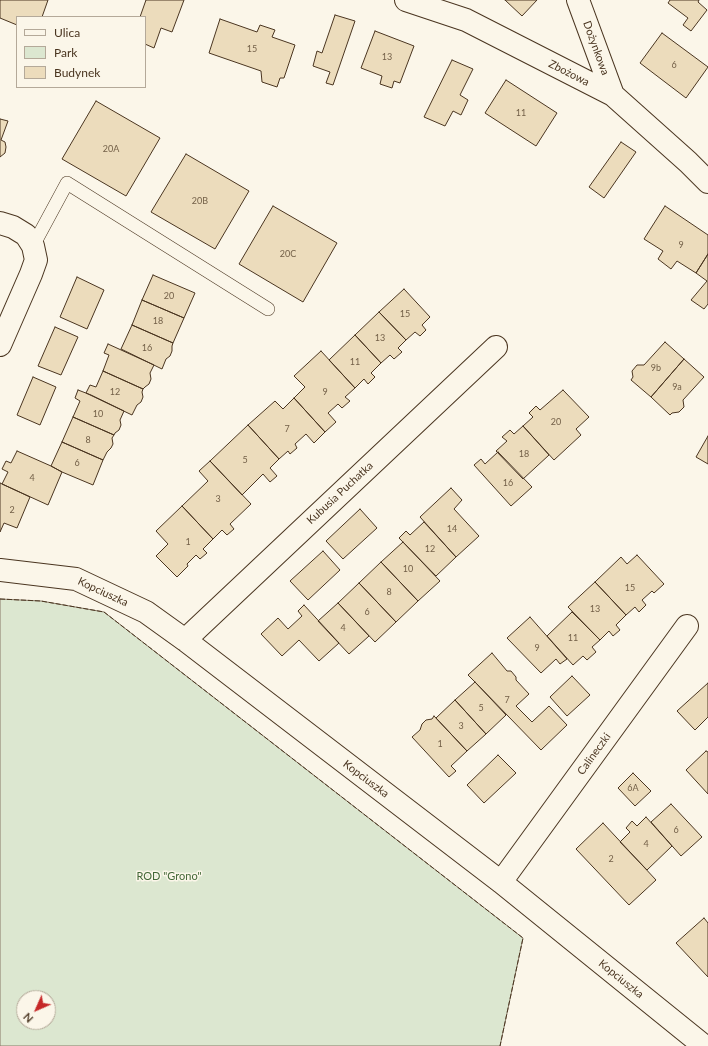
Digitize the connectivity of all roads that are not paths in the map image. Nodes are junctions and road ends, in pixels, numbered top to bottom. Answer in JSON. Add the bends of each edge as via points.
{"nodes":[{"id":1,"x":406,"y":0,"type":"edge"},
{"id":2,"x":578,"y":0,"type":"edge"},
{"id":3,"x":613,"y":95,"type":"junction"},
{"id":4,"x":708,"y":182,"type":"edge"},
{"id":5,"x":0,"y":223,"type":"edge"},
{"id":6,"x":33,"y":246,"type":"junction"},
{"id":7,"x":268,"y":308,"type":"dead end"},
{"id":8,"x":0,"y":345,"type":"edge"},
{"id":9,"x":496,"y":346,"type":"dead end"},
{"id":10,"x":0,"y":570,"type":"edge"},
{"id":11,"x":687,"y":626,"type":"dead end"},
{"id":12,"x":185,"y":640,"type":"junction"},
{"id":13,"x":500,"y":882,"type":"junction"},
{"id":14,"x":704,"y":1046,"type":"edge"}],
"edges":[{"from":1,"to":3,"type":"street","name":"Zbożowa","via":[[466,20]]},
{"from":2,"to":3,"type":"street","name":"Dożynkowa"},
{"from":3,"to":4,"type":"street","name":"Zbożowa"},
{"from":5,"to":6,"type":"street","via":[[26,235]]},
{"from":6,"to":7,"type":"lane","via":[[68,183]]},
{"from":6,"to":8,"type":"street","via":[[36,260]]},
{"from":9,"to":12,"type":"street","name":"Kubusia Puchatka"},
{"from":10,"to":12,"type":"street","name":"Kopciuszka","via":[[76,579],[146,612]]},
{"from":11,"to":13,"type":"street","name":"Calineczki"},
{"from":12,"to":13,"type":"street","name":"Kopciuszka"},
{"from":13,"to":14,"type":"street","name":"Kopciuszka"}]}
